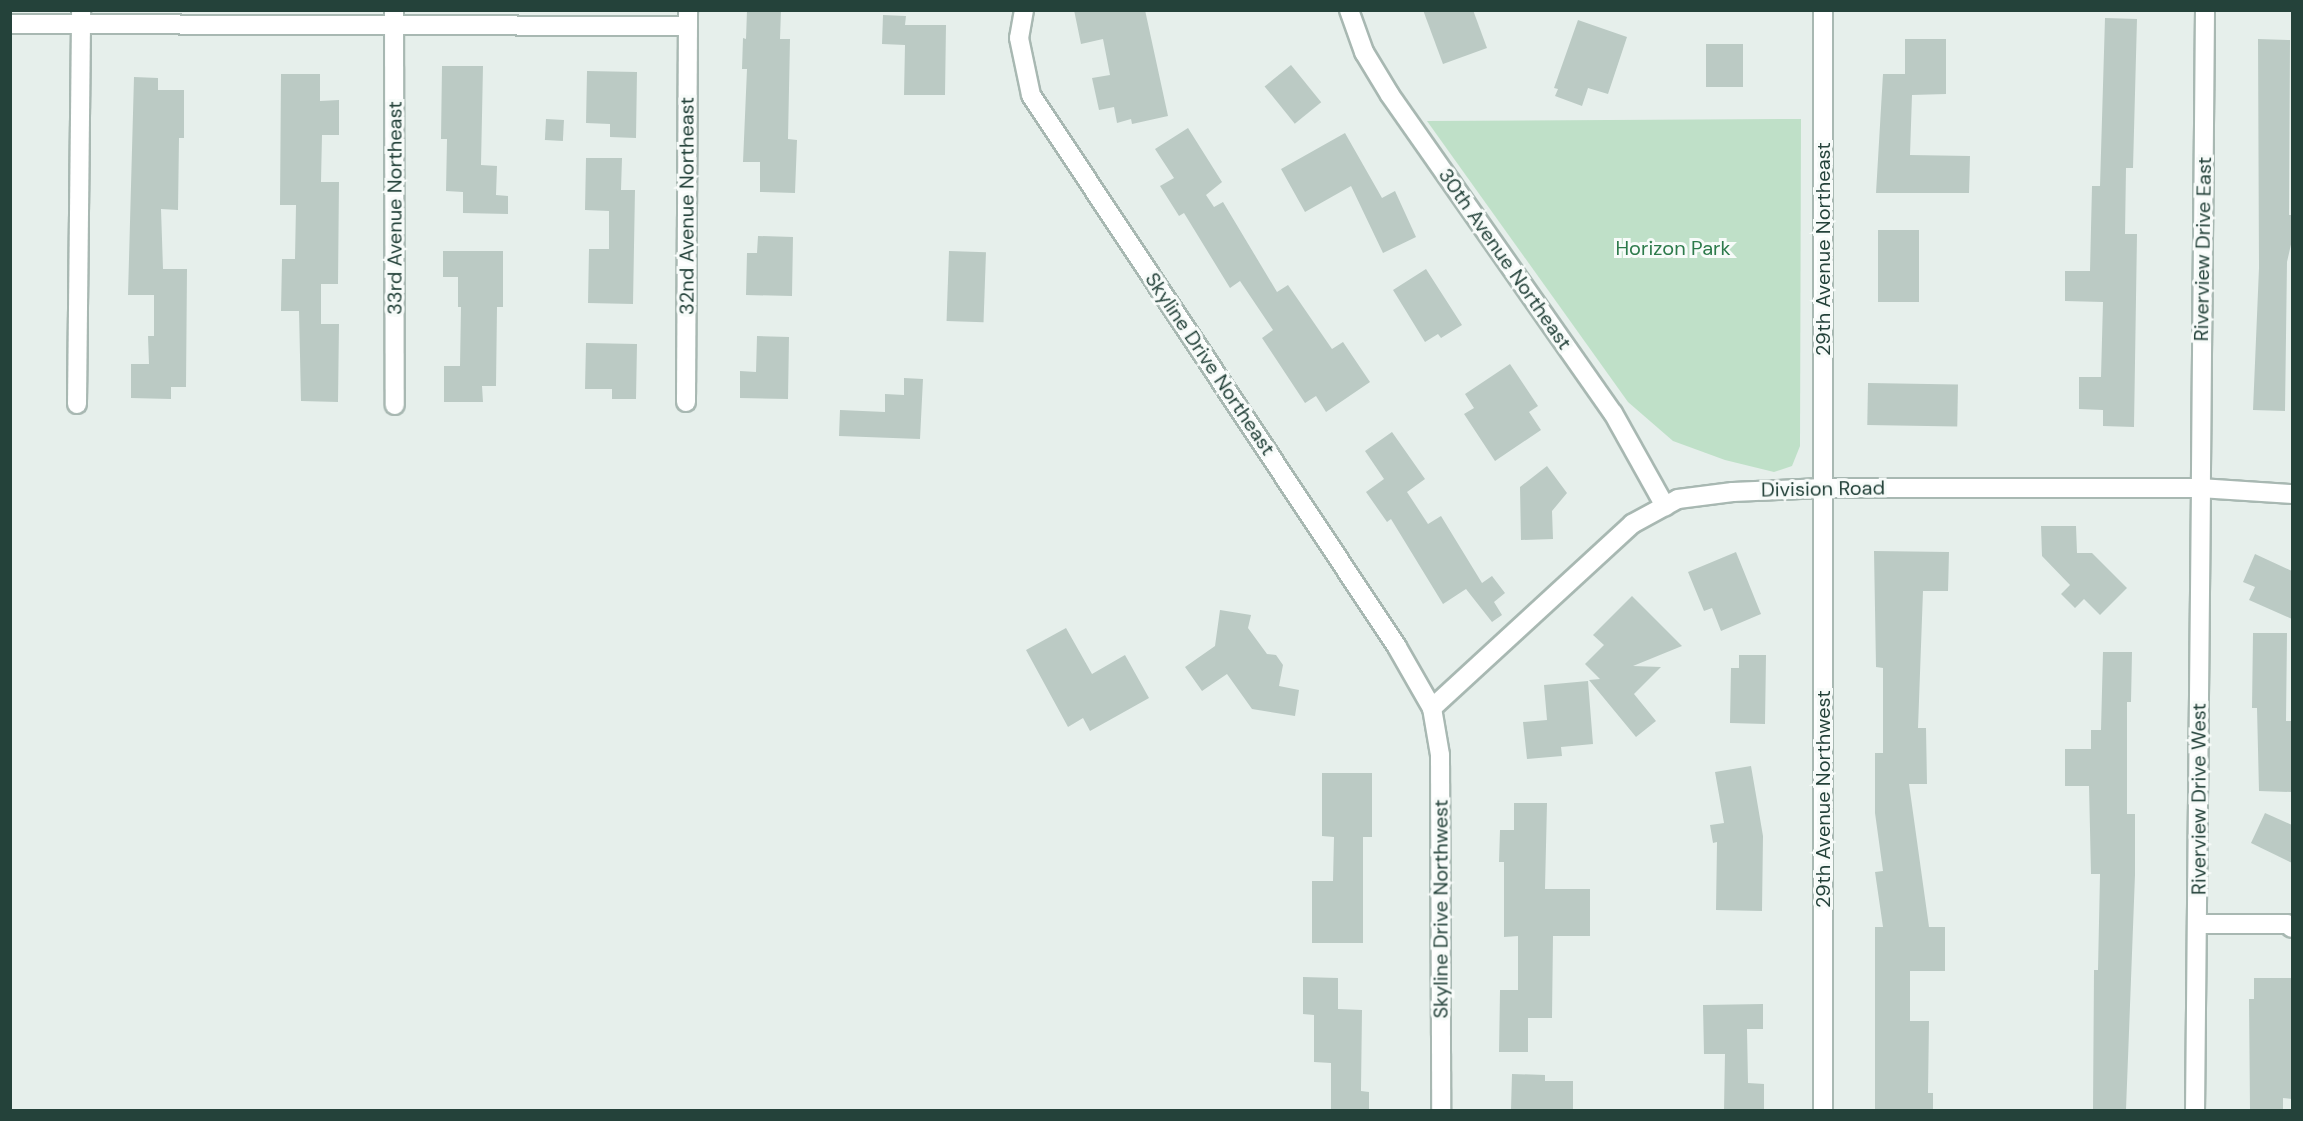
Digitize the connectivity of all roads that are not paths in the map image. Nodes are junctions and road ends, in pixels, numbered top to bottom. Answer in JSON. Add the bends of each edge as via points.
{"nodes":[{"id":1,"x":1024,"y":10,"type":"edge"},
{"id":2,"x":1349,"y":10,"type":"edge"},
{"id":3,"x":1823,"y":10,"type":"edge"},
{"id":4,"x":2205,"y":10,"type":"edge"},
{"id":5,"x":81,"y":17,"type":"edge"},
{"id":6,"x":394,"y":18,"type":"edge"},
{"id":7,"x":688,"y":18,"type":"edge"},
{"id":8,"x":10,"y":24,"type":"edge"},
{"id":9,"x":686,"y":402,"type":"dead end"},
{"id":10,"x":77,"y":404,"type":"dead end"},
{"id":11,"x":395,"y":405,"type":"dead end"},
{"id":12,"x":1823,"y":488,"type":"junction"},
{"id":13,"x":2200,"y":488,"type":"junction"},
{"id":14,"x":2292,"y":494,"type":"edge"},
{"id":15,"x":1665,"y":506,"type":"junction"},
{"id":16,"x":1432,"y":708,"type":"junction"},
{"id":17,"x":2198,"y":924,"type":"junction"},
{"id":18,"x":2292,"y":928,"type":"edge"},
{"id":19,"x":1441,"y":1110,"type":"edge"},
{"id":20,"x":1823,"y":1110,"type":"edge"},
{"id":21,"x":2196,"y":1110,"type":"edge"}],
"edges":[{"from":1,"to":16,"type":"street","name":"Skyline Drive Northeast","via":[[1019,38],[1031,95],[1390,638]]},
{"from":2,"to":15,"type":"street","name":"30th Avenue Northeast","via":[[1364,52],[1390,95],[1613,413]]},
{"from":3,"to":12,"type":"street","name":"29th Avenue Northeast"},
{"from":4,"to":13,"type":"street","name":"Riverview Drive East"},
{"from":5,"to":6,"type":"street"},
{"from":5,"to":8,"type":"street"},
{"from":5,"to":10,"type":"street"},
{"from":6,"to":7,"type":"street"},
{"from":6,"to":11,"type":"street","name":"33rd Avenue Northeast"},
{"from":7,"to":9,"type":"street","name":"32nd Avenue Northeast"},
{"from":12,"to":13,"type":"street","name":"Division Road"},
{"from":12,"to":15,"type":"street","name":"Division Road","via":[[1733,492],[1678,499]]},
{"from":12,"to":20,"type":"street","name":"29th Avenue Northwest"},
{"from":13,"to":14,"type":"street","name":"Division Road"},
{"from":13,"to":17,"type":"street","name":"Riverview Drive West"},
{"from":15,"to":16,"type":"street","name":"Division Road","via":[[1632,524]]},
{"from":16,"to":19,"type":"street","name":"Skyline Drive Northwest","via":[[1440,766]]},
{"from":17,"to":18,"type":"street","via":[[2287,924]]},
{"from":17,"to":21,"type":"street","name":"Riverview Drive West"}]}
